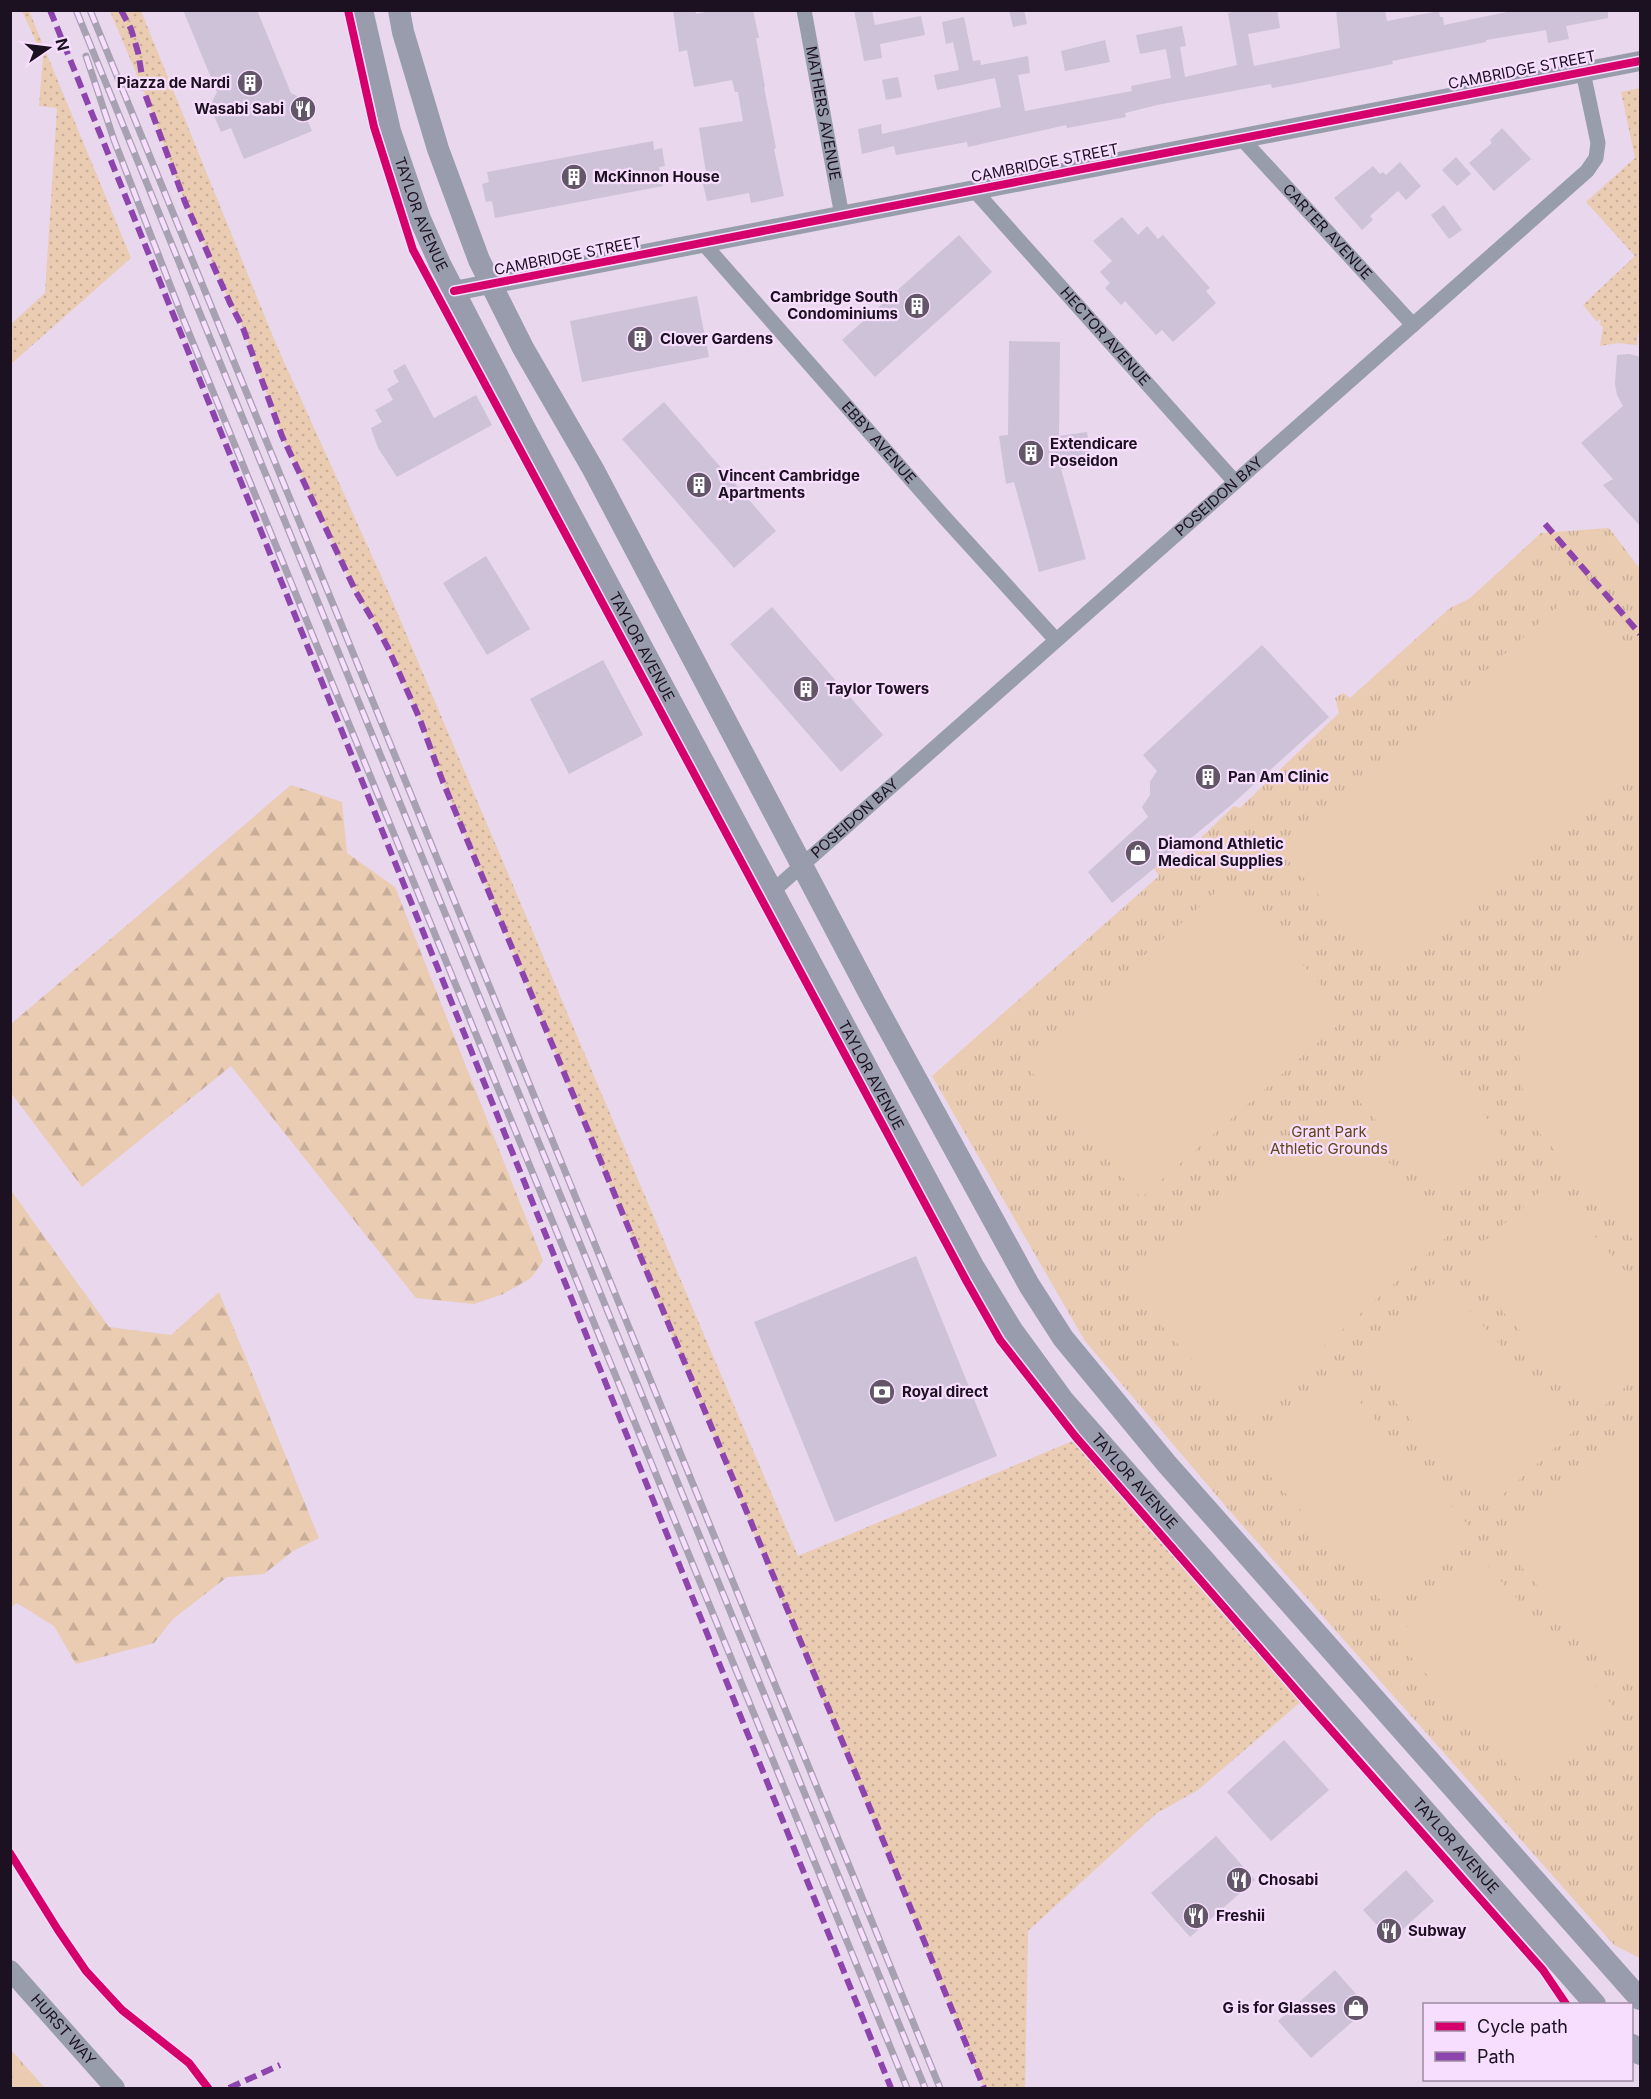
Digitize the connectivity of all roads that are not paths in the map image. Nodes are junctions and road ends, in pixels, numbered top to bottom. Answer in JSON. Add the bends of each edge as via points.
{"nodes":[{"id":1,"x":362,"y":10,"type":"edge"},
{"id":2,"x":399,"y":10,"type":"edge"},
{"id":3,"x":804,"y":10,"type":"edge"},
{"id":4,"x":1641,"y":61,"type":"edge"},
{"id":5,"x":1583,"y":72,"type":"junction"},
{"id":6,"x":1242,"y":139,"type":"junction"},
{"id":7,"x":975,"y":191,"type":"junction"},
{"id":8,"x":842,"y":216,"type":"junction"},
{"id":9,"x":703,"y":243,"type":"junction"},
{"id":10,"x":491,"y":285,"type":"junction"},
{"id":11,"x":454,"y":291,"type":"junction"},
{"id":12,"x":1413,"y":325,"type":"junction"},
{"id":13,"x":1235,"y":482,"type":"junction"},
{"id":14,"x":1056,"y":640,"type":"junction"},
{"id":15,"x":802,"y":865,"type":"junction"},
{"id":16,"x":774,"y":890,"type":"junction"},
{"id":17,"x":1586,"y":1937,"type":"junction"},
{"id":18,"x":10,"y":1970,"type":"edge"},
{"id":19,"x":1641,"y":1972,"type":"edge"},
{"id":20,"x":1641,"y":2000,"type":"edge"},
{"id":21,"x":1594,"y":2003,"type":"edge"},
{"id":22,"x":115,"y":2088,"type":"edge"}],
"edges":[{"from":1,"to":11,"type":"main road","name":"TAYLOR AVENUE","via":[[390,131],[420,219]]},
{"from":2,"to":10,"type":"main road","via":[[438,149]]},
{"from":3,"to":8,"type":"street","name":"MATHERS AVENUE"},
{"from":4,"to":5,"type":"street","name":"CAMBRIDGE STREET"},
{"from":5,"to":6,"type":"street","name":"CAMBRIDGE STREET"},
{"from":5,"to":12,"type":"street","name":"POSEIDON BAY","via":[[1598,143],[1592,165]]},
{"from":6,"to":7,"type":"street","name":"CAMBRIDGE STREET"},
{"from":6,"to":12,"type":"street","name":"CARTER AVENUE"},
{"from":7,"to":8,"type":"street","name":"CAMBRIDGE STREET"},
{"from":7,"to":13,"type":"street","name":"HECTOR AVENUE"},
{"from":8,"to":9,"type":"street","name":"CAMBRIDGE STREET"},
{"from":9,"to":10,"type":"street","name":"CAMBRIDGE STREET"},
{"from":9,"to":14,"type":"street","name":"EBBY AVENUE"},
{"from":10,"to":11,"type":"street","name":"CAMBRIDGE STREET"},
{"from":10,"to":15,"type":"main road"},
{"from":11,"to":16,"type":"main road","name":"TAYLOR AVENUE"},
{"from":12,"to":13,"type":"street","name":"POSEIDON BAY"},
{"from":13,"to":14,"type":"street","name":"POSEIDON BAY"},
{"from":14,"to":15,"type":"street","name":"POSEIDON BAY"},
{"from":15,"to":16,"type":"street","name":"POSEIDON BAY"},
{"from":15,"to":17,"type":"main road","via":[[985,1208],[1063,1338],[1166,1463]]},
{"from":16,"to":21,"type":"main road","name":"TAYLOR AVENUE","via":[[973,1266],[1048,1381]]},
{"from":17,"to":19,"type":"main road"},
{"from":17,"to":20,"type":"main road"},
{"from":18,"to":22,"type":"street","name":"HURST WAY"}]}
